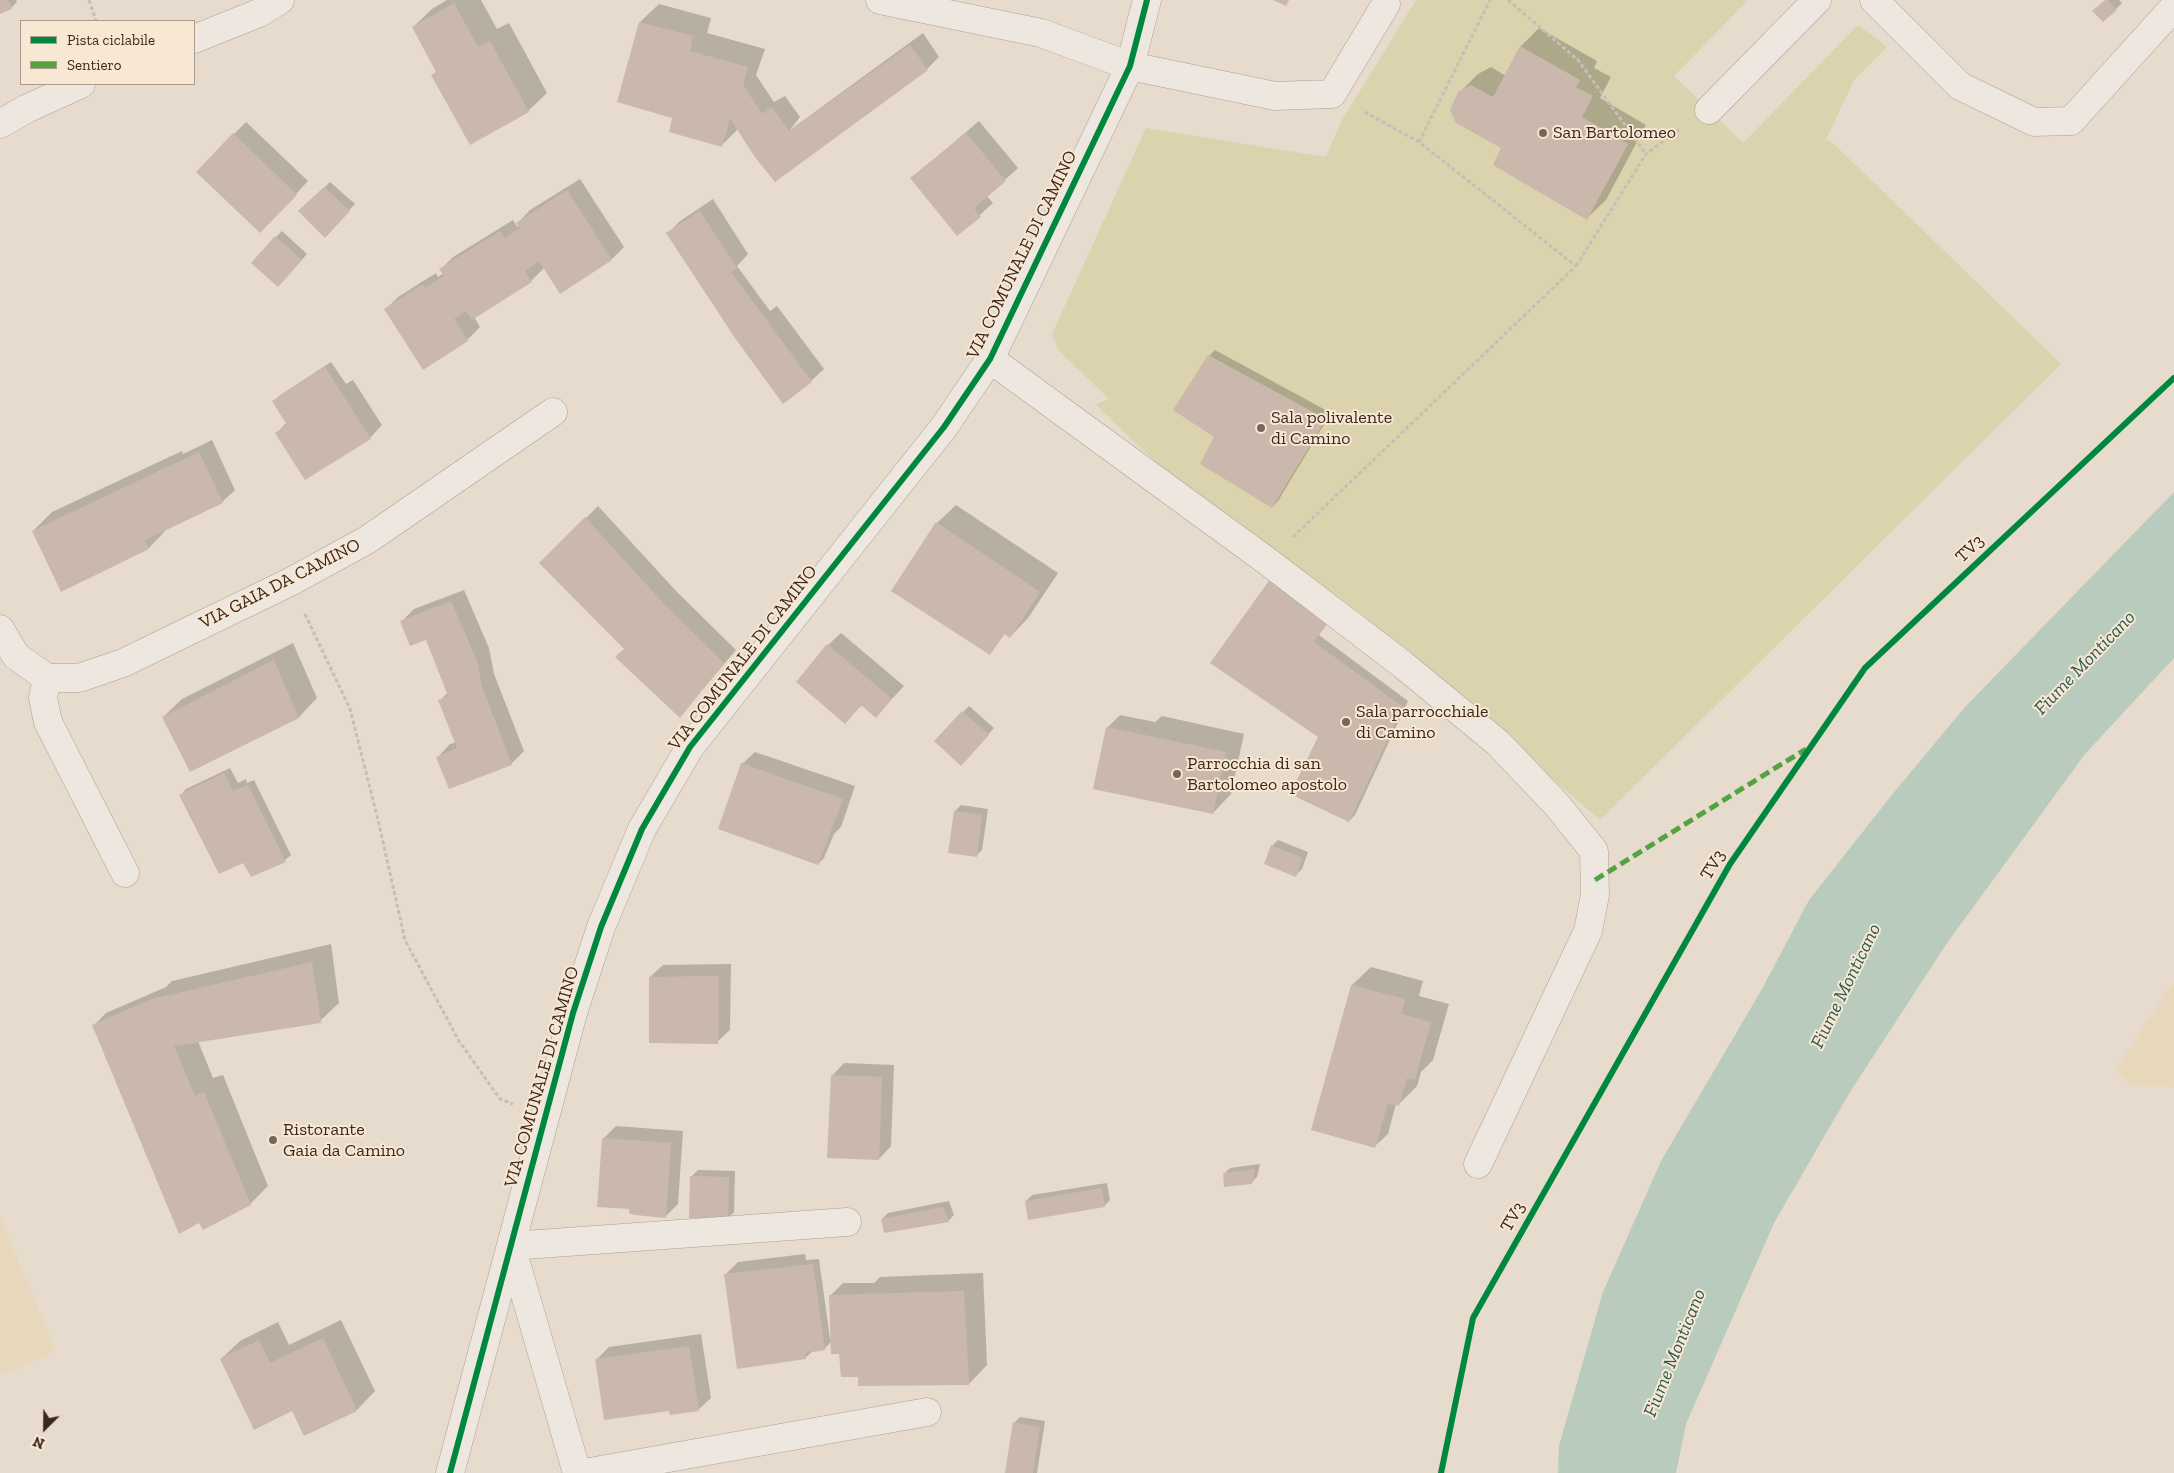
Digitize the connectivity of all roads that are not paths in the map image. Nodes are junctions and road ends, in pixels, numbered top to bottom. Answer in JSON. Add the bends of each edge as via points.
{"nodes":[{"id":1,"x":280,"y":0,"type":"edge"},
{"id":2,"x":880,"y":0,"type":"edge"},
{"id":3,"x":1147,"y":0,"type":"edge"},
{"id":4,"x":1817,"y":0,"type":"edge"},
{"id":5,"x":1874,"y":0,"type":"edge"},
{"id":6,"x":1386,"y":4,"type":"dead end"},
{"id":7,"x":2174,"y":7,"type":"edge"},
{"id":8,"x":195,"y":39,"type":"edge"},
{"id":9,"x":1130,"y":66,"type":"junction"},
{"id":10,"x":79,"y":85,"type":"edge"},
{"id":11,"x":1709,"y":110,"type":"road end"},
{"id":12,"x":0,"y":124,"type":"edge"},
{"id":13,"x":990,"y":359,"type":"junction"},
{"id":14,"x":553,"y":412,"type":"dead end"},
{"id":15,"x":0,"y":629,"type":"edge"},
{"id":16,"x":47,"y":678,"type":"junction"},
{"id":17,"x":125,"y":873,"type":"dead end"},
{"id":18,"x":1478,"y":1164,"type":"dead end"},
{"id":19,"x":847,"y":1222,"type":"dead end"},
{"id":20,"x":511,"y":1246,"type":"junction"},
{"id":21,"x":927,"y":1412,"type":"dead end"},
{"id":22,"x":450,"y":1473,"type":"edge"},
{"id":23,"x":578,"y":1473,"type":"edge"},
{"id":24,"x":584,"y":1473,"type":"edge"}],
"edges":[{"from":1,"to":8,"type":"street","via":[[259,13]]},
{"from":2,"to":9,"type":"street","via":[[1041,33]]},
{"from":3,"to":9,"type":"street","name":"VIA COMUNALE DI CAMINO"},
{"from":4,"to":11,"type":"street"},
{"from":5,"to":7,"type":"street","via":[[1960,86],[2034,122],[2071,121]]},
{"from":6,"to":9,"type":"street","via":[[1332,94],[1275,96]]},
{"from":9,"to":13,"type":"street","name":"VIA COMUNALE DI CAMINO"},
{"from":10,"to":12,"type":"street","via":[[26,108]]},
{"from":13,"to":18,"type":"street","via":[[1402,664],[1498,743],[1557,805],[1594,851],[1595,895],[1588,931]]},
{"from":13,"to":20,"type":"street","name":"VIA COMUNALE DI CAMINO","via":[[944,427],[690,747],[642,829],[601,927],[573,1013]]},
{"from":14,"to":16,"type":"street","name":"VIA GAIA DA CAMINO","via":[[367,540],[290,582],[123,663],[79,678]]},
{"from":15,"to":16,"type":"street","via":[[16,656]]},
{"from":16,"to":17,"type":"street","via":[[43,698],[48,722]]},
{"from":19,"to":20,"type":"street"},
{"from":20,"to":22,"type":"street","name":"VIA COMUNALE DI CAMINO"},
{"from":20,"to":23,"type":"street"},
{"from":21,"to":24,"type":"street"}]}
